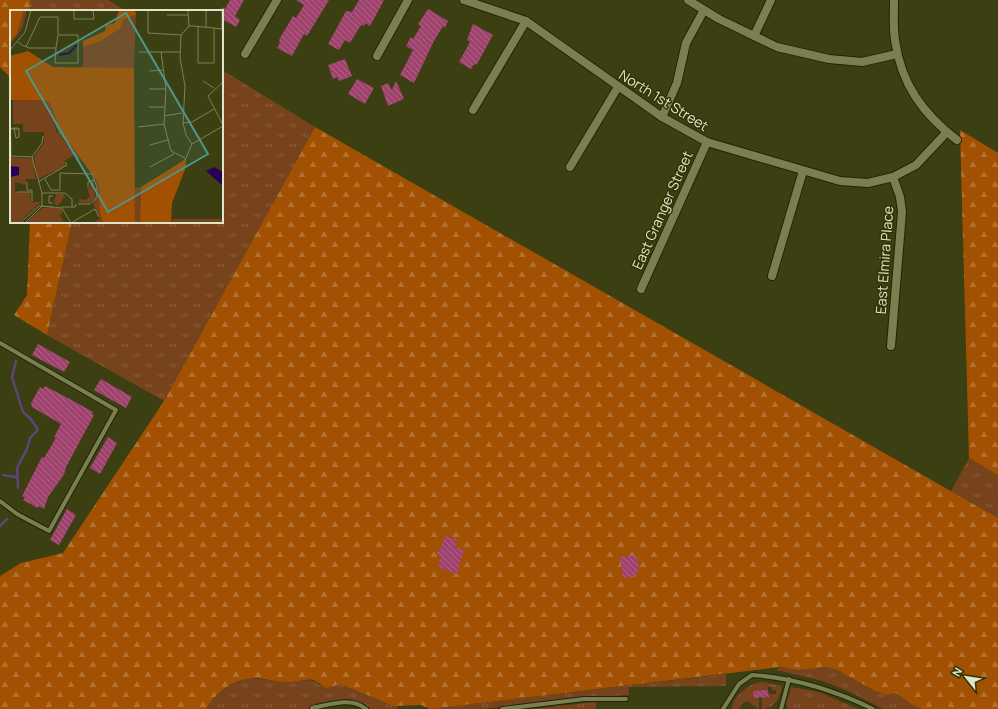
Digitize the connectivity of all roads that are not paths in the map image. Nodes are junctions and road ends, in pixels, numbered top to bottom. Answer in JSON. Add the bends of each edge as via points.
{"nodes":[{"id":1,"x":277,"y":0,"type":"edge"},
{"id":2,"x":408,"y":0,"type":"edge"},
{"id":3,"x":464,"y":0,"type":"edge"},
{"id":4,"x":688,"y":0,"type":"edge"},
{"id":5,"x":771,"y":0,"type":"edge"},
{"id":6,"x":894,"y":0,"type":"edge"},
{"id":7,"x":704,"y":10,"type":"junction"},
{"id":8,"x":526,"y":21,"type":"junction"},
{"id":9,"x":754,"y":36,"type":"junction"},
{"id":10,"x":245,"y":54,"type":"dead end"},
{"id":11,"x":898,"y":54,"type":"junction"},
{"id":12,"x":377,"y":56,"type":"dead end"},
{"id":13,"x":618,"y":87,"type":"junction"},
{"id":14,"x":473,"y":110,"type":"dead end"},
{"id":15,"x":662,"y":117,"type":"junction"},
{"id":16,"x":947,"y":132,"type":"junction"},
{"id":17,"x":957,"y":140,"type":"dead end"},
{"id":18,"x":707,"y":142,"type":"junction"},
{"id":19,"x":570,"y":167,"type":"dead end"},
{"id":20,"x":803,"y":171,"type":"junction"},
{"id":21,"x":893,"y":177,"type":"junction"},
{"id":22,"x":772,"y":276,"type":"dead end"},
{"id":23,"x":641,"y":289,"type":"dead end"},
{"id":24,"x":0,"y":343,"type":"edge"},
{"id":25,"x":891,"y":346,"type":"dead end"},
{"id":26,"x":0,"y":501,"type":"edge"},
{"id":27,"x":789,"y":679,"type":"junction"},
{"id":28,"x":626,"y":699,"type":"dead end"},
{"id":29,"x":312,"y":708,"type":"dead end"},
{"id":30,"x":366,"y":709,"type":"edge"},
{"id":31,"x":502,"y":709,"type":"edge"},
{"id":32,"x":723,"y":709,"type":"edge"},
{"id":33,"x":781,"y":709,"type":"edge"},
{"id":34,"x":873,"y":709,"type":"edge"}],
"edges":[{"from":1,"to":10,"type":"street"},
{"from":2,"to":12,"type":"street"},
{"from":3,"to":8,"type":"street","name":"North 1st Street"},
{"from":4,"to":7,"type":"street"},
{"from":5,"to":9,"type":"street"},
{"from":6,"to":11,"type":"street","via":[[894,39]]},
{"from":7,"to":9,"type":"street","via":[[718,20]]},
{"from":7,"to":15,"type":"street","via":[[686,43],[677,82]]},
{"from":8,"to":13,"type":"street","name":"North 1st Street"},
{"from":8,"to":14,"type":"street"},
{"from":9,"to":11,"type":"street","via":[[777,47],[829,59],[862,62]]},
{"from":11,"to":16,"type":"street","via":[[901,67],[923,109]]},
{"from":13,"to":15,"type":"street","name":"North 1st Street"},
{"from":13,"to":19,"type":"street"},
{"from":15,"to":18,"type":"street","name":"North 1st Street"},
{"from":16,"to":17,"type":"street"},
{"from":16,"to":21,"type":"street","name":"North 1st Street","via":[[916,165]]},
{"from":18,"to":20,"type":"street","name":"North 1st Street"},
{"from":18,"to":23,"type":"street","name":"East Granger Street"},
{"from":20,"to":21,"type":"street","name":"North 1st Street","via":[[840,181],[868,183]]},
{"from":20,"to":22,"type":"street"},
{"from":21,"to":25,"type":"street","name":"East Elmira Place","via":[[902,212]]},
{"from":24,"to":26,"type":"lane","via":[[116,410],[49,531],[17,514]]},
{"from":27,"to":32,"type":"lane","via":[[752,675],[739,684]]},
{"from":27,"to":33,"type":"lane"},
{"from":27,"to":34,"type":"lane","via":[[833,691]]},
{"from":28,"to":31,"type":"lane","via":[[584,699]]},
{"from":29,"to":30,"type":"lane","via":[[346,702]]}]}
